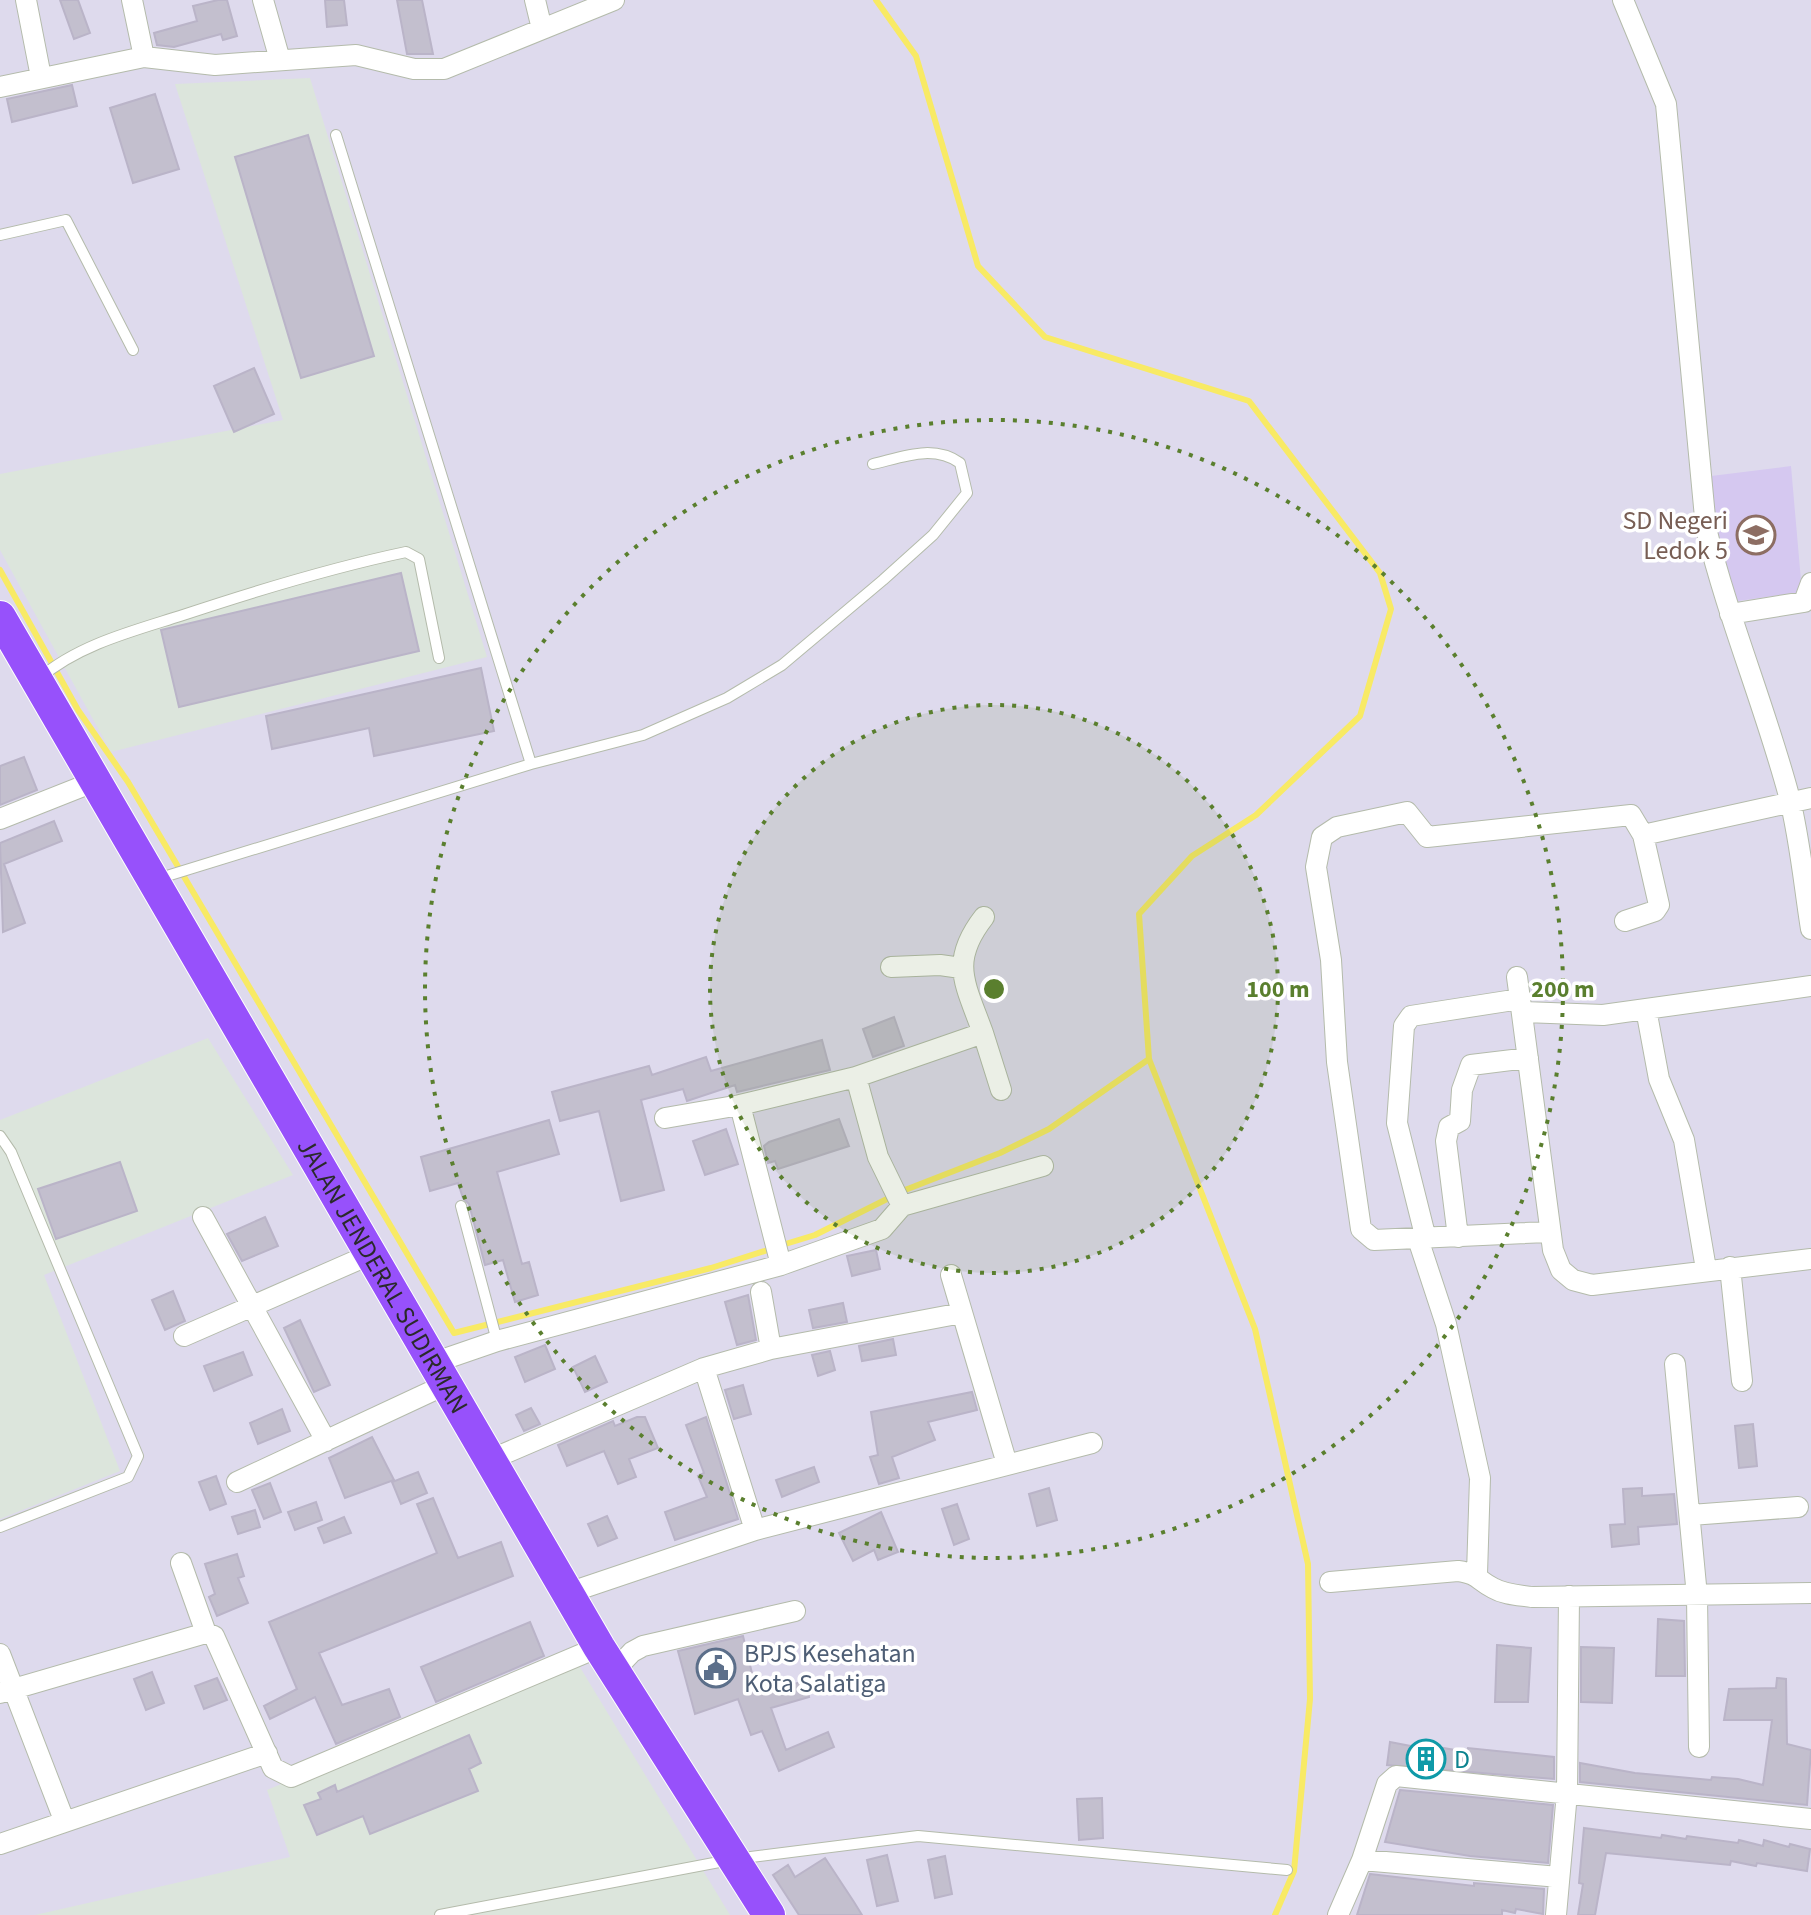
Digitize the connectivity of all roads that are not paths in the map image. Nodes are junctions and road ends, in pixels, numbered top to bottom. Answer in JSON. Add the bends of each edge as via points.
{"nodes":[{"id":1,"x":26,"y":0,"type":"edge"},
{"id":2,"x":132,"y":0,"type":"edge"},
{"id":3,"x":263,"y":0,"type":"edge"},
{"id":4,"x":535,"y":0,"type":"edge"},
{"id":5,"x":614,"y":0,"type":"edge"},
{"id":6,"x":1623,"y":0,"type":"edge"},
{"id":7,"x":542,"y":29,"type":"junction"},
{"id":8,"x":144,"y":57,"type":"junction"},
{"id":9,"x":280,"y":60,"type":"junction"},
{"id":10,"x":41,"y":77,"type":"junction"},
{"id":11,"x":0,"y":87,"type":"edge"},
{"id":12,"x":336,"y":135,"type":"dead end"},
{"id":13,"x":0,"y":235,"type":"edge"},
{"id":14,"x":133,"y":350,"type":"dead end"},
{"id":15,"x":873,"y":464,"type":"dead end"},
{"id":16,"x":1811,"y":583,"type":"edge"},
{"id":17,"x":1730,"y":614,"type":"junction"},
{"id":18,"x":4,"y":624,"type":"edge"},
{"id":19,"x":439,"y":658,"type":"dead end"},
{"id":20,"x":43,"y":675,"type":"junction"},
{"id":21,"x":531,"y":764,"type":"junction"},
{"id":22,"x":96,"y":781,"type":"junction"},
{"id":23,"x":1811,"y":798,"type":"edge"},
{"id":24,"x":1790,"y":800,"type":"junction"},
{"id":25,"x":0,"y":819,"type":"edge"},
{"id":26,"x":1643,"y":835,"type":"junction"},
{"id":27,"x":157,"y":879,"type":"junction"},
{"id":28,"x":984,"y":917,"type":"dead end"},
{"id":29,"x":1625,"y":921,"type":"dead end"},
{"id":30,"x":1811,"y":929,"type":"edge"},
{"id":31,"x":891,"y":967,"type":"dead end"},
{"id":32,"x":961,"y":968,"type":"junction"},
{"id":33,"x":1517,"y":977,"type":"dead end"},
{"id":34,"x":1811,"y":986,"type":"edge"},
{"id":35,"x":1521,"y":1006,"type":"junction"},
{"id":36,"x":1646,"y":1009,"type":"junction"},
{"id":37,"x":983,"y":1033,"type":"junction"},
{"id":38,"x":1528,"y":1058,"type":"junction"},
{"id":39,"x":856,"y":1077,"type":"junction"},
{"id":40,"x":1001,"y":1090,"type":"dead end"},
{"id":41,"x":740,"y":1105,"type":"junction"},
{"id":42,"x":665,"y":1118,"type":"dead end"},
{"id":43,"x":0,"y":1136,"type":"edge"},
{"id":44,"x":1043,"y":1166,"type":"dead end"},
{"id":45,"x":900,"y":1202,"type":"junction"},
{"id":46,"x":461,"y":1206,"type":"dead end"},
{"id":47,"x":203,"y":1217,"type":"dead end"},
{"id":48,"x":1548,"y":1232,"type":"junction"},
{"id":49,"x":1458,"y":1237,"type":"junction"},
{"id":50,"x":1422,"y":1239,"type":"junction"},
{"id":51,"x":778,"y":1250,"type":"junction"},
{"id":52,"x":369,"y":1255,"type":"junction"},
{"id":53,"x":1811,"y":1259,"type":"edge"},
{"id":54,"x":1730,"y":1267,"type":"junction"},
{"id":55,"x":1706,"y":1269,"type":"junction"},
{"id":56,"x":951,"y":1275,"type":"dead end"},
{"id":57,"x":761,"y":1292,"type":"dead end"},
{"id":58,"x":253,"y":1306,"type":"junction"},
{"id":59,"x":962,"y":1313,"type":"junction"},
{"id":60,"x":495,"y":1334,"type":"junction"},
{"id":61,"x":184,"y":1336,"type":"dead end"},
{"id":62,"x":771,"y":1349,"type":"junction"},
{"id":63,"x":1675,"y":1364,"type":"dead end"},
{"id":64,"x":704,"y":1368,"type":"junction"},
{"id":65,"x":439,"y":1374,"type":"junction"},
{"id":66,"x":1742,"y":1381,"type":"dead end"},
{"id":67,"x":326,"y":1441,"type":"junction"},
{"id":68,"x":1092,"y":1443,"type":"dead end"},
{"id":69,"x":492,"y":1459,"type":"junction"},
{"id":70,"x":1007,"y":1464,"type":"junction"},
{"id":71,"x":237,"y":1482,"type":"dead end"},
{"id":72,"x":1798,"y":1507,"type":"dead end"},
{"id":73,"x":1691,"y":1515,"type":"junction"},
{"id":74,"x":0,"y":1527,"type":"edge"},
{"id":75,"x":755,"y":1530,"type":"junction"},
{"id":76,"x":181,"y":1563,"type":"dead end"},
{"id":77,"x":1477,"y":1574,"type":"junction"},
{"id":78,"x":1330,"y":1582,"type":"dead end"},
{"id":79,"x":571,"y":1592,"type":"junction"},
{"id":80,"x":1811,"y":1593,"type":"edge"},
{"id":81,"x":1569,"y":1596,"type":"junction"},
{"id":82,"x":1697,"y":1596,"type":"junction"},
{"id":83,"x":795,"y":1611,"type":"dead end"},
{"id":84,"x":206,"y":1633,"type":"junction"},
{"id":85,"x":0,"y":1654,"type":"edge"},
{"id":86,"x":607,"y":1659,"type":"junction"},
{"id":87,"x":7,"y":1690,"type":"edge"},
{"id":88,"x":1699,"y":1747,"type":"dead end"},
{"id":89,"x":267,"y":1753,"type":"junction"},
{"id":90,"x":1567,"y":1793,"type":"junction"},
{"id":91,"x":1811,"y":1819,"type":"edge"},
{"id":92,"x":64,"y":1820,"type":"junction"},
{"id":93,"x":0,"y":1844,"type":"edge"},
{"id":94,"x":735,"y":1859,"type":"junction"},
{"id":95,"x":1362,"y":1860,"type":"junction"},
{"id":96,"x":1287,"y":1870,"type":"dead end"},
{"id":97,"x":1559,"y":1877,"type":"junction"},
{"id":98,"x":440,"y":1915,"type":"edge"},
{"id":99,"x":769,"y":1915,"type":"edge"},
{"id":100,"x":1338,"y":1915,"type":"edge"},
{"id":101,"x":1556,"y":1915,"type":"edge"}],
"edges":[{"from":1,"to":10,"type":"street"},
{"from":2,"to":8,"type":"street"},
{"from":3,"to":9,"type":"street"},
{"from":4,"to":7,"type":"street"},
{"from":5,"to":7,"type":"street"},
{"from":6,"to":17,"type":"street","via":[[1666,104],[1706,528]]},
{"from":7,"to":9,"type":"street","via":[[444,69],[414,69],[356,55]]},
{"from":8,"to":9,"type":"street","via":[[192,65]]},
{"from":8,"to":10,"type":"street"},
{"from":10,"to":11,"type":"street"},
{"from":12,"to":21,"type":"lane"},
{"from":13,"to":14,"type":"lane","via":[[66,220]]},
{"from":15,"to":21,"type":"lane","via":[[923,453],[947,454],[960,463],[967,493],[933,535],[782,665],[727,698],[643,735]]},
{"from":16,"to":17,"type":"street","via":[[1804,602]]},
{"from":17,"to":24,"type":"street"},
{"from":18,"to":20,"type":"main road","name":"JALAN JENDERAL SUDIRMAN"},
{"from":19,"to":20,"type":"lane","via":[[419,559],[406,552],[125,634]]},
{"from":20,"to":22,"type":"main road","name":"JALAN JENDERAL SUDIRMAN"},
{"from":21,"to":27,"type":"lane"},
{"from":22,"to":25,"type":"street"},
{"from":22,"to":27,"type":"main road","name":"JALAN JENDERAL SUDIRMAN"},
{"from":23,"to":24,"type":"street"},
{"from":24,"to":26,"type":"street"},
{"from":24,"to":30,"type":"street"},
{"from":26,"to":29,"type":"street","via":[[1659,905]]},
{"from":26,"to":50,"type":"street","via":[[1630,815],[1427,837],[1407,812],[1337,827],[1322,837],[1316,867],[1361,1229],[1374,1240]]},
{"from":27,"to":52,"type":"main road","name":"JALAN JENDERAL SUDIRMAN"},
{"from":28,"to":32,"type":"street","via":[[968,937]]},
{"from":31,"to":32,"type":"street"},
{"from":32,"to":37,"type":"street"},
{"from":33,"to":35,"type":"street"},
{"from":34,"to":36,"type":"street"},
{"from":35,"to":36,"type":"street","via":[[1603,1015]]},
{"from":35,"to":38,"type":"street"},
{"from":35,"to":50,"type":"street","via":[[1411,1016],[1404,1026],[1397,1123]]},
{"from":36,"to":55,"type":"street","via":[[1659,1079],[1684,1140]]},
{"from":37,"to":39,"type":"street"},
{"from":37,"to":40,"type":"street"},
{"from":38,"to":48,"type":"street"},
{"from":38,"to":49,"type":"street","via":[[1471,1065],[1462,1090],[1460,1121],[1449,1127],[1446,1141]]},
{"from":39,"to":41,"type":"street"},
{"from":39,"to":45,"type":"street","via":[[886,1179]]},
{"from":41,"to":42,"type":"street"},
{"from":41,"to":51,"type":"street"},
{"from":43,"to":74,"type":"lane","via":[[138,1456],[128,1477]]},
{"from":44,"to":45,"type":"street"},
{"from":45,"to":51,"type":"street","via":[[882,1229]]},
{"from":46,"to":60,"type":"lane"},
{"from":47,"to":58,"type":"street"},
{"from":48,"to":49,"type":"street"},
{"from":48,"to":55,"type":"street","via":[[1561,1270],[1592,1285]]},
{"from":49,"to":50,"type":"street"},
{"from":50,"to":77,"type":"street","via":[[1480,1478]]},
{"from":51,"to":60,"type":"street"},
{"from":52,"to":58,"type":"street"},
{"from":52,"to":65,"type":"main road","name":"JALAN JENDERAL SUDIRMAN"},
{"from":53,"to":54,"type":"street"},
{"from":54,"to":55,"type":"street"},
{"from":54,"to":66,"type":"street"},
{"from":56,"to":59,"type":"street"},
{"from":57,"to":62,"type":"street"},
{"from":58,"to":61,"type":"street"},
{"from":58,"to":67,"type":"street"},
{"from":59,"to":62,"type":"street"},
{"from":59,"to":70,"type":"street"},
{"from":60,"to":65,"type":"street"},
{"from":62,"to":64,"type":"street"},
{"from":63,"to":73,"type":"street"},
{"from":64,"to":69,"type":"street"},
{"from":64,"to":75,"type":"street"},
{"from":65,"to":67,"type":"street"},
{"from":65,"to":69,"type":"main road","name":"JALAN JENDERAL SUDIRMAN"},
{"from":67,"to":71,"type":"street"},
{"from":68,"to":70,"type":"street"},
{"from":69,"to":79,"type":"main road","name":"JALAN JENDERAL SUDIRMAN"},
{"from":70,"to":75,"type":"street"},
{"from":72,"to":73,"type":"street"},
{"from":73,"to":82,"type":"street"},
{"from":75,"to":79,"type":"street"},
{"from":76,"to":84,"type":"street"},
{"from":77,"to":78,"type":"street","via":[[1458,1571]]},
{"from":77,"to":81,"type":"street","via":[[1489,1587],[1505,1593]]},
{"from":79,"to":86,"type":"main road","name":"JALAN JENDERAL SUDIRMAN"},
{"from":80,"to":82,"type":"street"},
{"from":81,"to":82,"type":"street"},
{"from":81,"to":90,"type":"street"},
{"from":82,"to":88,"type":"street"},
{"from":83,"to":86,"type":"street"},
{"from":84,"to":87,"type":"street"},
{"from":84,"to":89,"type":"street","via":[[214,1636]]},
{"from":85,"to":87,"type":"street"},
{"from":86,"to":89,"type":"street","via":[[291,1777],[273,1768]]},
{"from":86,"to":94,"type":"main road","name":"JALAN JENDERAL SUDIRMAN"},
{"from":87,"to":92,"type":"street"},
{"from":89,"to":92,"type":"street"},
{"from":90,"to":91,"type":"street"},
{"from":90,"to":95,"type":"street","via":[[1396,1776],[1387,1784]]},
{"from":90,"to":97,"type":"street"},
{"from":92,"to":93,"type":"street"},
{"from":94,"to":96,"type":"lane","via":[[918,1836]]},
{"from":94,"to":98,"type":"lane"},
{"from":94,"to":99,"type":"main road","name":"JALAN JENDERAL SUDIRMAN"},
{"from":95,"to":97,"type":"street"},
{"from":95,"to":100,"type":"street"},
{"from":97,"to":101,"type":"street"}]}
